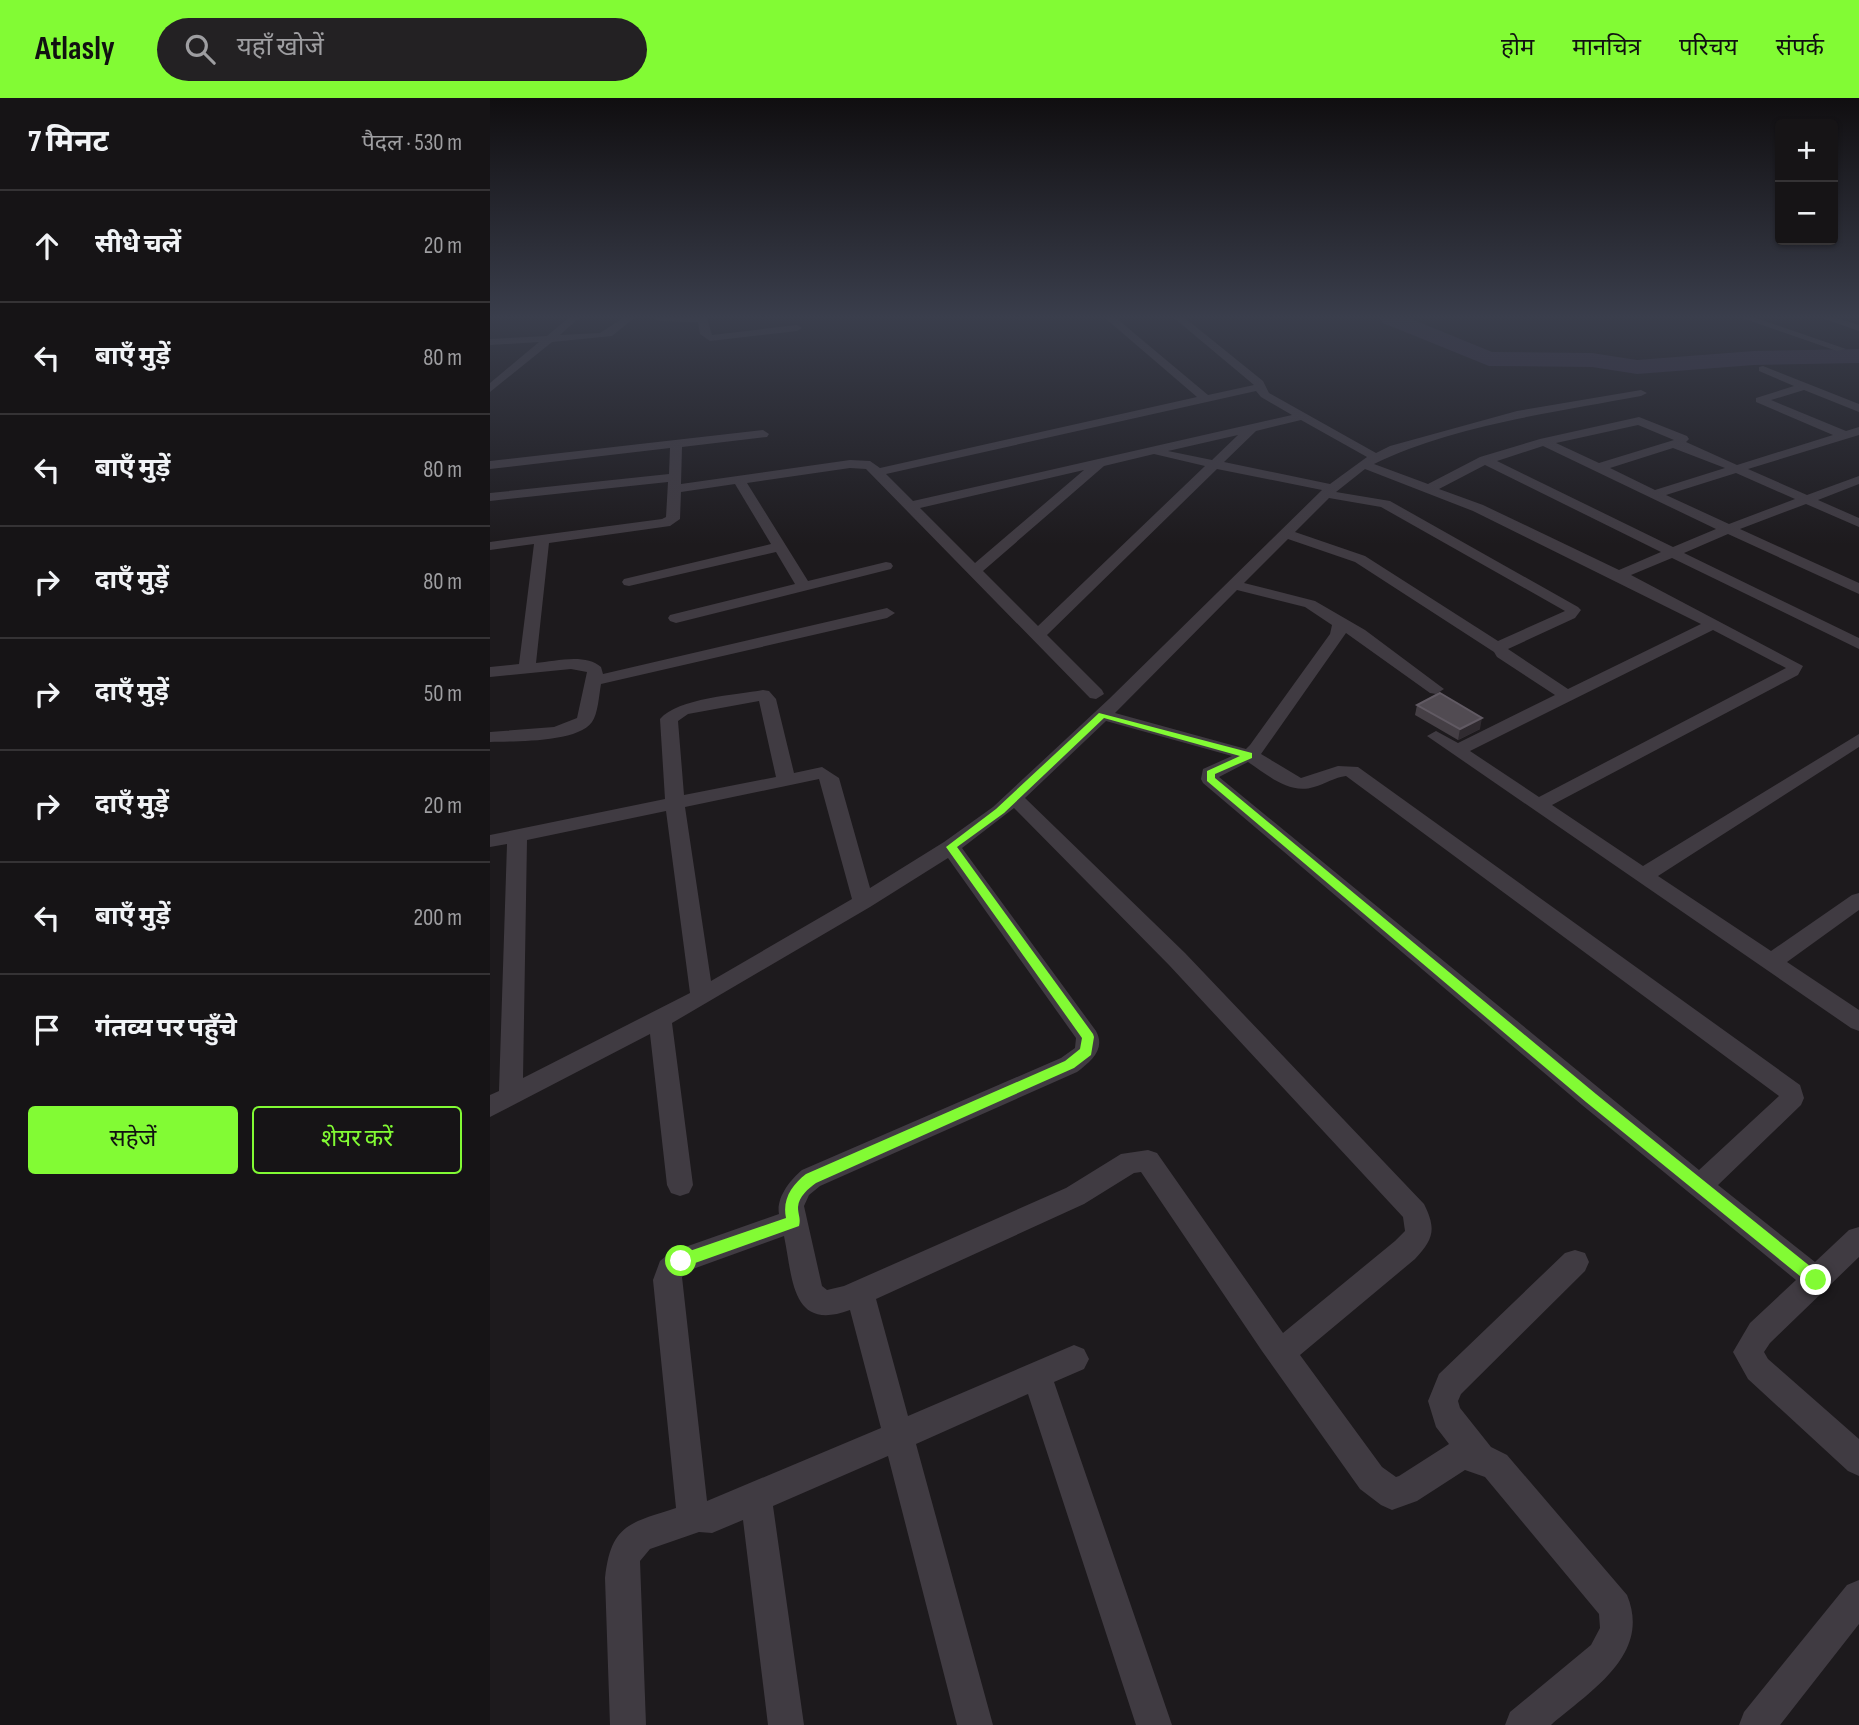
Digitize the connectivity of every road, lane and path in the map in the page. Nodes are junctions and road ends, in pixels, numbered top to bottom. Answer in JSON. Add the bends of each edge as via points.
{"nodes":[{"id":1,"x":1201,"y":394,"type":"edge"},
{"id":2,"x":1228,"y":394,"type":"edge"},
{"id":3,"x":1264,"y":394,"type":"edge"},
{"id":4,"x":1636,"y":394,"type":"edge"},
{"id":5,"x":1780,"y":394,"type":"edge"},
{"id":6,"x":1824,"y":394,"type":"edge"},
{"id":7,"x":1206,"y":398,"type":"junction"},
{"id":8,"x":1859,"y":408,"type":"edge"},
{"id":9,"x":1304,"y":416,"type":"junction"},
{"id":10,"x":1252,"y":428,"type":"junction"},
{"id":11,"x":1859,"y":431,"type":"edge"},
{"id":12,"x":763,"y":434,"type":"dead end"},
{"id":13,"x":1844,"y":435,"type":"junction"},
{"id":14,"x":1544,"y":442,"type":"junction"},
{"id":15,"x":676,"y":444,"type":"junction"},
{"id":16,"x":1676,"y":444,"type":"junction"},
{"id":17,"x":1150,"y":451,"type":"junction"},
{"id":18,"x":1369,"y":460,"type":"junction"},
{"id":19,"x":1484,"y":460,"type":"junction"},
{"id":20,"x":1100,"y":463,"type":"junction"},
{"id":21,"x":1214,"y":464,"type":"junction"},
{"id":22,"x":490,"y":465,"type":"edge"},
{"id":23,"x":1597,"y":468,"type":"junction"},
{"id":24,"x":1734,"y":468,"type":"junction"},
{"id":25,"x":877,"y":472,"type":"junction"},
{"id":26,"x":1859,"y":480,"type":"edge"},
{"id":27,"x":740,"y":481,"type":"junction"},
{"id":28,"x":675,"y":483,"type":"junction"},
{"id":29,"x":1431,"y":488,"type":"junction"},
{"id":30,"x":1329,"y":491,"type":"junction"},
{"id":31,"x":1652,"y":495,"type":"junction"},
{"id":32,"x":490,"y":497,"type":"edge"},
{"id":33,"x":1804,"y":499,"type":"junction"},
{"id":34,"x":911,"y":506,"type":"junction"},
{"id":35,"x":1859,"y":523,"type":"edge"},
{"id":36,"x":1728,"y":529,"type":"junction"},
{"id":37,"x":1286,"y":534,"type":"junction"},
{"id":38,"x":542,"y":540,"type":"junction"},
{"id":39,"x":490,"y":546,"type":"edge"},
{"id":40,"x":781,"y":546,"type":"junction"},
{"id":41,"x":1672,"y":552,"type":"junction"},
{"id":42,"x":886,"y":566,"type":"dead end"},
{"id":43,"x":975,"y":571,"type":"junction"},
{"id":44,"x":1619,"y":575,"type":"junction"},
{"id":45,"x":629,"y":582,"type":"dead end"},
{"id":46,"x":1234,"y":585,"type":"junction"},
{"id":47,"x":805,"y":586,"type":"junction"},
{"id":48,"x":1859,"y":589,"type":"edge"},
{"id":49,"x":887,"y":613,"type":"dead end"},
{"id":50,"x":676,"y":618,"type":"dead end"},
{"id":51,"x":1340,"y":623,"type":"junction"},
{"id":52,"x":1713,"y":624,"type":"junction"},
{"id":53,"x":1039,"y":634,"type":"junction"},
{"id":54,"x":1859,"y":643,"type":"edge"},
{"id":55,"x":1500,"y":649,"type":"junction"},
{"id":56,"x":527,"y":668,"type":"junction"},
{"id":57,"x":490,"y":672,"type":"edge"},
{"id":58,"x":594,"y":681,"type":"junction"},
{"id":59,"x":1436,"y":689,"type":"dead end"},
{"id":60,"x":1096,"y":694,"type":"dead end"},
{"id":61,"x":1567,"y":696,"type":"junction"},
{"id":62,"x":1103,"y":715,"type":"junction"},
{"id":63,"x":1436,"y":736,"type":"dead end"},
{"id":64,"x":490,"y":737,"type":"edge"},
{"id":65,"x":1859,"y":739,"type":"edge"},
{"id":66,"x":1457,"y":750,"type":"junction"},
{"id":67,"x":1249,"y":755,"type":"junction"},
{"id":68,"x":786,"y":780,"type":"junction"},
{"id":69,"x":1015,"y":798,"type":"junction"},
{"id":70,"x":675,"y":805,"type":"junction"},
{"id":71,"x":1538,"y":805,"type":"junction"},
{"id":72,"x":517,"y":837,"type":"junction"},
{"id":73,"x":490,"y":841,"type":"edge"},
{"id":74,"x":951,"y":847,"type":"junction"},
{"id":75,"x":1643,"y":876,"type":"junction"},
{"id":76,"x":1859,"y":900,"type":"edge"},
{"id":77,"x":863,"y":902,"type":"junction"},
{"id":78,"x":1771,"y":962,"type":"junction"},
{"id":79,"x":702,"y":997,"type":"junction"},
{"id":80,"x":660,"y":1020,"type":"junction"},
{"id":81,"x":1859,"y":1022,"type":"edge"},
{"id":82,"x":511,"y":1096,"type":"junction"},
{"id":83,"x":490,"y":1107,"type":"edge"},
{"id":84,"x":680,"y":1185,"type":"dead end"},
{"id":85,"x":1700,"y":1186,"type":"junction"},
{"id":86,"x":794,"y":1221,"type":"junction"},
{"id":87,"x":1859,"y":1239,"type":"edge"},
{"id":88,"x":1575,"y":1262,"type":"dead end"},
{"id":89,"x":1816,"y":1280,"type":"junction"},
{"id":90,"x":860,"y":1293,"type":"junction"},
{"id":91,"x":1281,"y":1353,"type":"junction"},
{"id":92,"x":1074,"y":1359,"type":"dead end"},
{"id":93,"x":1037,"y":1376,"type":"junction"},
{"id":94,"x":900,"y":1435,"type":"junction"},
{"id":95,"x":1480,"y":1458,"type":"junction"},
{"id":96,"x":1859,"y":1460,"type":"edge"},
{"id":97,"x":756,"y":1498,"type":"junction"},
{"id":98,"x":699,"y":1516,"type":"junction"},
{"id":99,"x":1859,"y":1597,"type":"edge"},
{"id":100,"x":628,"y":1725,"type":"edge"},
{"id":101,"x":786,"y":1725,"type":"edge"},
{"id":102,"x":975,"y":1725,"type":"edge"},
{"id":103,"x":1154,"y":1725,"type":"edge"},
{"id":104,"x":1524,"y":1725,"type":"edge"},
{"id":105,"x":1757,"y":1725,"type":"edge"}],
"edges":[{"from":1,"to":7,"type":"street"},
{"from":2,"to":7,"type":"street"},
{"from":3,"to":9,"type":"street"},
{"from":4,"to":18,"type":"street","via":[[1517,415]]},
{"from":5,"to":13,"type":"street","via":[[1760,400]]},
{"from":6,"to":8,"type":"street"},
{"from":7,"to":25,"type":"street"},
{"from":9,"to":10,"type":"street"},
{"from":9,"to":18,"type":"street"},
{"from":10,"to":17,"type":"street"},
{"from":10,"to":21,"type":"street"},
{"from":11,"to":13,"type":"street"},
{"from":12,"to":15,"type":"street"},
{"from":13,"to":24,"type":"street"},
{"from":14,"to":16,"type":"street","via":[[1639,421],[1683,439]]},
{"from":14,"to":19,"type":"street"},
{"from":14,"to":23,"type":"street"},
{"from":15,"to":22,"type":"street"},
{"from":15,"to":28,"type":"street"},
{"from":16,"to":23,"type":"street"},
{"from":16,"to":24,"type":"street"},
{"from":17,"to":20,"type":"street"},
{"from":17,"to":21,"type":"street"},
{"from":18,"to":29,"type":"street"},
{"from":18,"to":30,"type":"street"},
{"from":19,"to":29,"type":"street"},
{"from":19,"to":41,"type":"street"},
{"from":20,"to":34,"type":"street"},
{"from":20,"to":43,"type":"street"},
{"from":21,"to":30,"type":"street"},
{"from":21,"to":53,"type":"street"},
{"from":23,"to":31,"type":"street"},
{"from":24,"to":31,"type":"street"},
{"from":24,"to":33,"type":"street"},
{"from":25,"to":27,"type":"street","via":[[860,463]]},
{"from":25,"to":34,"type":"street"},
{"from":26,"to":33,"type":"street"},
{"from":27,"to":28,"type":"street"},
{"from":27,"to":40,"type":"street"},
{"from":28,"to":32,"type":"street"},
{"from":28,"to":38,"type":"street","via":[[673,519],[665,523]]},
{"from":29,"to":44,"type":"street"},
{"from":30,"to":37,"type":"street"},
{"from":30,"to":55,"type":"street","via":[[1385,504],[1573,610]]},
{"from":31,"to":36,"type":"street"},
{"from":33,"to":35,"type":"street"},
{"from":33,"to":36,"type":"street"},
{"from":34,"to":43,"type":"street"},
{"from":36,"to":41,"type":"street"},
{"from":36,"to":48,"type":"street"},
{"from":37,"to":46,"type":"street"},
{"from":37,"to":55,"type":"street","via":[[1360,559]]},
{"from":38,"to":39,"type":"street"},
{"from":38,"to":56,"type":"street"},
{"from":40,"to":45,"type":"street"},
{"from":40,"to":47,"type":"street"},
{"from":41,"to":44,"type":"street"},
{"from":41,"to":54,"type":"street"},
{"from":42,"to":47,"type":"street"},
{"from":43,"to":53,"type":"street"},
{"from":44,"to":52,"type":"street"},
{"from":46,"to":51,"type":"street","via":[[1310,604]]},
{"from":46,"to":62,"type":"street"},
{"from":47,"to":50,"type":"street"},
{"from":49,"to":58,"type":"street"},
{"from":51,"to":59,"type":"street"},
{"from":51,"to":67,"type":"street","via":[[1338,634]]},
{"from":52,"to":61,"type":"street"},
{"from":52,"to":71,"type":"street","via":[[1795,666]]},
{"from":53,"to":60,"type":"street"},
{"from":55,"to":61,"type":"street"},
{"from":56,"to":57,"type":"street"},
{"from":56,"to":58,"type":"street","via":[[590,666],[595,671]]},
{"from":58,"to":64,"type":"street","via":[[580,725],[564,731]]},
{"from":61,"to":66,"type":"street"},
{"from":62,"to":67,"type":"street"},
{"from":62,"to":69,"type":"street"},
{"from":63,"to":66,"type":"street"},
{"from":65,"to":75,"type":"street"},
{"from":66,"to":71,"type":"street"},
{"from":67,"to":85,"type":"street","via":[[1210,773],[1210,779]]},
{"from":67,"to":85,"type":"street","via":[[1297,784],[1351,771],[1791,1092],[1786,1105]]},
{"from":68,"to":70,"type":"street"},
{"from":68,"to":70,"type":"street","via":[[763,695],[683,709],[669,719]]},
{"from":68,"to":77,"type":"street","via":[[822,774],[830,778]]},
{"from":69,"to":74,"type":"street"},
{"from":69,"to":91,"type":"street","via":[[1177,959],[1415,1212],[1419,1235],[1405,1250]]},
{"from":70,"to":72,"type":"street"},
{"from":70,"to":79,"type":"street"},
{"from":71,"to":75,"type":"street"},
{"from":72,"to":73,"type":"street"},
{"from":72,"to":82,"type":"street"},
{"from":74,"to":77,"type":"street"},
{"from":74,"to":86,"type":"street","via":[[1088,1037],[1086,1052],[1069,1065],[811,1178],[800,1187],[791,1206]]},
{"from":75,"to":78,"type":"street"},
{"from":76,"to":78,"type":"street"},
{"from":77,"to":79,"type":"street"},
{"from":78,"to":81,"type":"street"},
{"from":79,"to":80,"type":"street"},
{"from":80,"to":82,"type":"street"},
{"from":80,"to":84,"type":"street"},
{"from":82,"to":83,"type":"street"},
{"from":85,"to":89,"type":"street"},
{"from":86,"to":90,"type":"street","via":[[810,1293],[822,1304]]},
{"from":86,"to":98,"type":"street","via":[[681,1261],[670,1270],[667,1280],[692,1508]]},
{"from":87,"to":89,"type":"street"},
{"from":88,"to":95,"type":"street","via":[[1450,1384],[1443,1401],[1447,1416]]},
{"from":89,"to":96,"type":"street","via":[[1760,1333],[1748,1352],[1758,1369]]},
{"from":90,"to":91,"type":"street","via":[[1075,1196],[1130,1162],[1148,1161]]},
{"from":90,"to":94,"type":"street"},
{"from":91,"to":95,"type":"street","via":[[1371,1478],[1392,1494],[1406,1490],[1461,1454]]},
{"from":92,"to":93,"type":"street"},
{"from":93,"to":94,"type":"street"},
{"from":93,"to":103,"type":"street"},
{"from":94,"to":97,"type":"street"},
{"from":94,"to":102,"type":"street"},
{"from":95,"to":104,"type":"street","via":[[1496,1466],[1615,1606],[1617,1631],[1603,1657]]},
{"from":97,"to":98,"type":"street","via":[[712,1517]]},
{"from":97,"to":101,"type":"street"},
{"from":98,"to":100,"type":"street","via":[[639,1536],[624,1555]]},
{"from":99,"to":105,"type":"street"}]}
